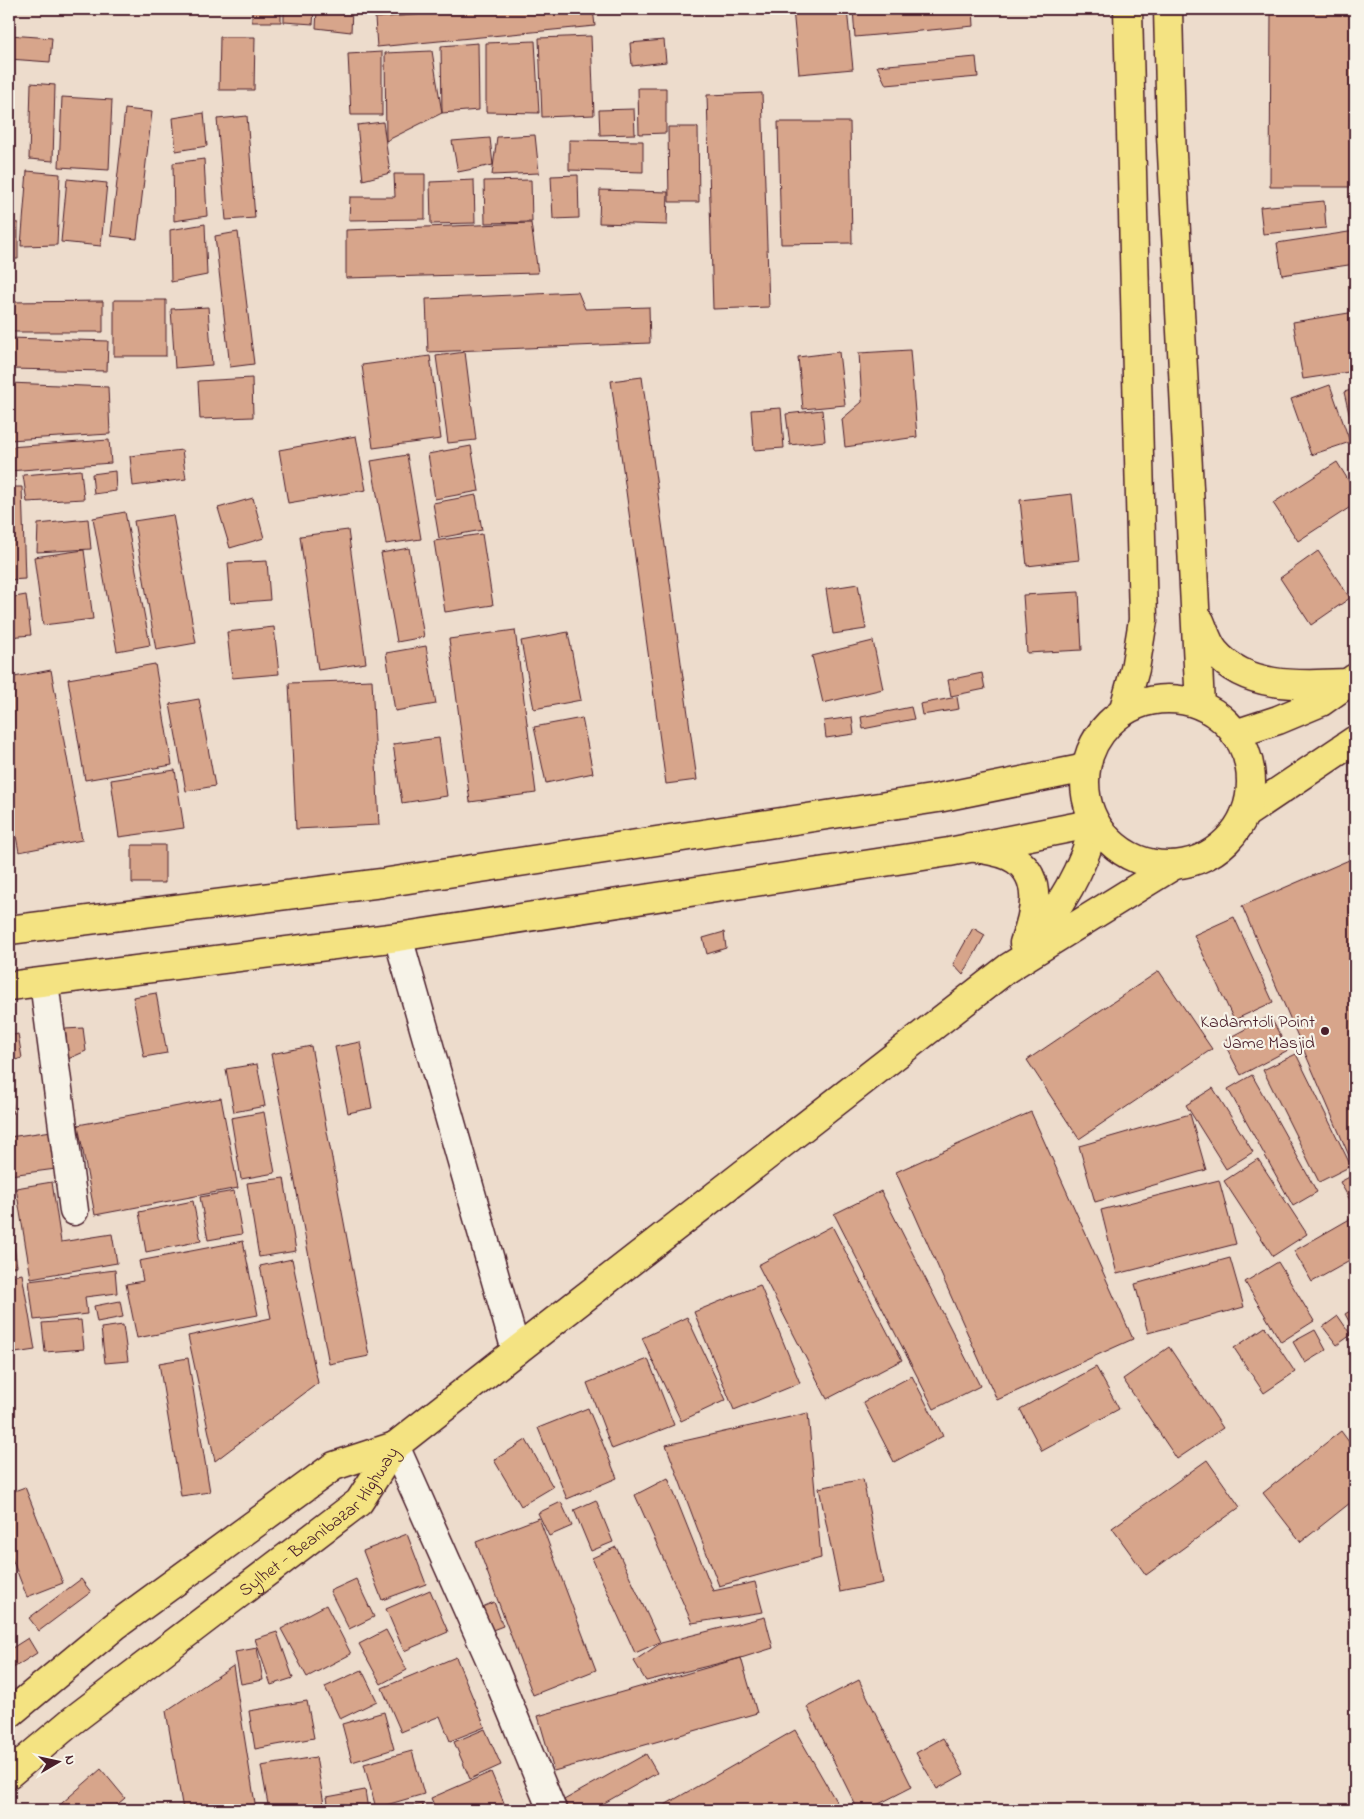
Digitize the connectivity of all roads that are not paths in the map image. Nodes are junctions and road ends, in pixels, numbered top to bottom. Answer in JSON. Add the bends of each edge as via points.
{"nodes":[{"id":1,"x":1128,"y":9,"type":"edge"},
{"id":2,"x":1168,"y":9,"type":"edge"},
{"id":3,"x":1193,"y":595,"type":"junction"},
{"id":4,"x":1352,"y":680,"type":"edge"},
{"id":5,"x":1200,"y":706,"type":"junction"},
{"id":6,"x":1123,"y":712,"type":"junction"},
{"id":7,"x":1235,"y":734,"type":"junction"},
{"id":8,"x":1355,"y":740,"type":"edge"},
{"id":9,"x":1086,"y":768,"type":"junction"},
{"id":10,"x":1245,"y":814,"type":"junction"},
{"id":11,"x":1095,"y":823,"type":"junction"},
{"id":12,"x":970,"y":847,"type":"junction"},
{"id":13,"x":1174,"y":865,"type":"junction"},
{"id":14,"x":9,"y":930,"type":"edge"},
{"id":15,"x":398,"y":937,"type":"junction"},
{"id":16,"x":1008,"y":968,"type":"junction"},
{"id":17,"x":44,"y":982,"type":"junction"},
{"id":18,"x":9,"y":986,"type":"edge"},
{"id":19,"x":74,"y":1211,"type":"dead end"},
{"id":20,"x":516,"y":1352,"type":"junction"},
{"id":21,"x":395,"y":1446,"type":"junction"},
{"id":22,"x":9,"y":1714,"type":"edge"},
{"id":23,"x":9,"y":1774,"type":"edge"},
{"id":24,"x":552,"y":1810,"type":"edge"}],
"edges":[{"from":1,"to":6,"type":"main road","via":[[1143,620],[1135,669]]},
{"from":2,"to":3,"type":"main road"},
{"from":3,"to":4,"type":"main road","via":[[1213,651],[1229,666],[1251,677],[1275,682]]},
{"from":3,"to":5,"type":"main road"},
{"from":4,"to":7,"type":"main road","via":[[1321,702]]},
{"from":5,"to":6,"type":"main road","via":[[1174,699],[1148,701]]},
{"from":5,"to":7,"type":"main road","via":[[1220,717]]},
{"from":6,"to":9,"type":"main road","via":[[1106,727]]},
{"from":7,"to":10,"type":"main road","via":[[1248,759],[1251,787]]},
{"from":8,"to":10,"type":"main road"},
{"from":9,"to":11,"type":"main road","via":[[1086,796]]},
{"from":9,"to":14,"type":"main road","via":[[938,798],[382,883]]},
{"from":10,"to":13,"type":"main road","via":[[1234,834],[1217,850],[1197,861]]},
{"from":11,"to":12,"type":"main road"},
{"from":11,"to":13,"type":"main road","via":[[1110,842],[1129,856],[1152,864]]},
{"from":11,"to":16,"type":"main road","via":[[1089,845],[1054,914]]},
{"from":12,"to":15,"type":"main road"},
{"from":12,"to":16,"type":"main road","via":[[1016,860],[1029,874],[1035,900],[1032,921],[1024,944]]},
{"from":13,"to":16,"type":"main road"},
{"from":15,"to":17,"type":"main road"},
{"from":15,"to":20,"type":"street"},
{"from":16,"to":20,"type":"main road"},
{"from":17,"to":18,"type":"main road"},
{"from":17,"to":19,"type":"street"},
{"from":20,"to":21,"type":"main road"},
{"from":21,"to":22,"type":"main road","name":"Sylhet - Beanibazar Highway","via":[[334,1466],[115,1626]]},
{"from":21,"to":23,"type":"main road","name":"Sylhet - Beanibazar Highway","via":[[359,1502],[72,1721]]},
{"from":21,"to":24,"type":"street","via":[[493,1666]]}]}
